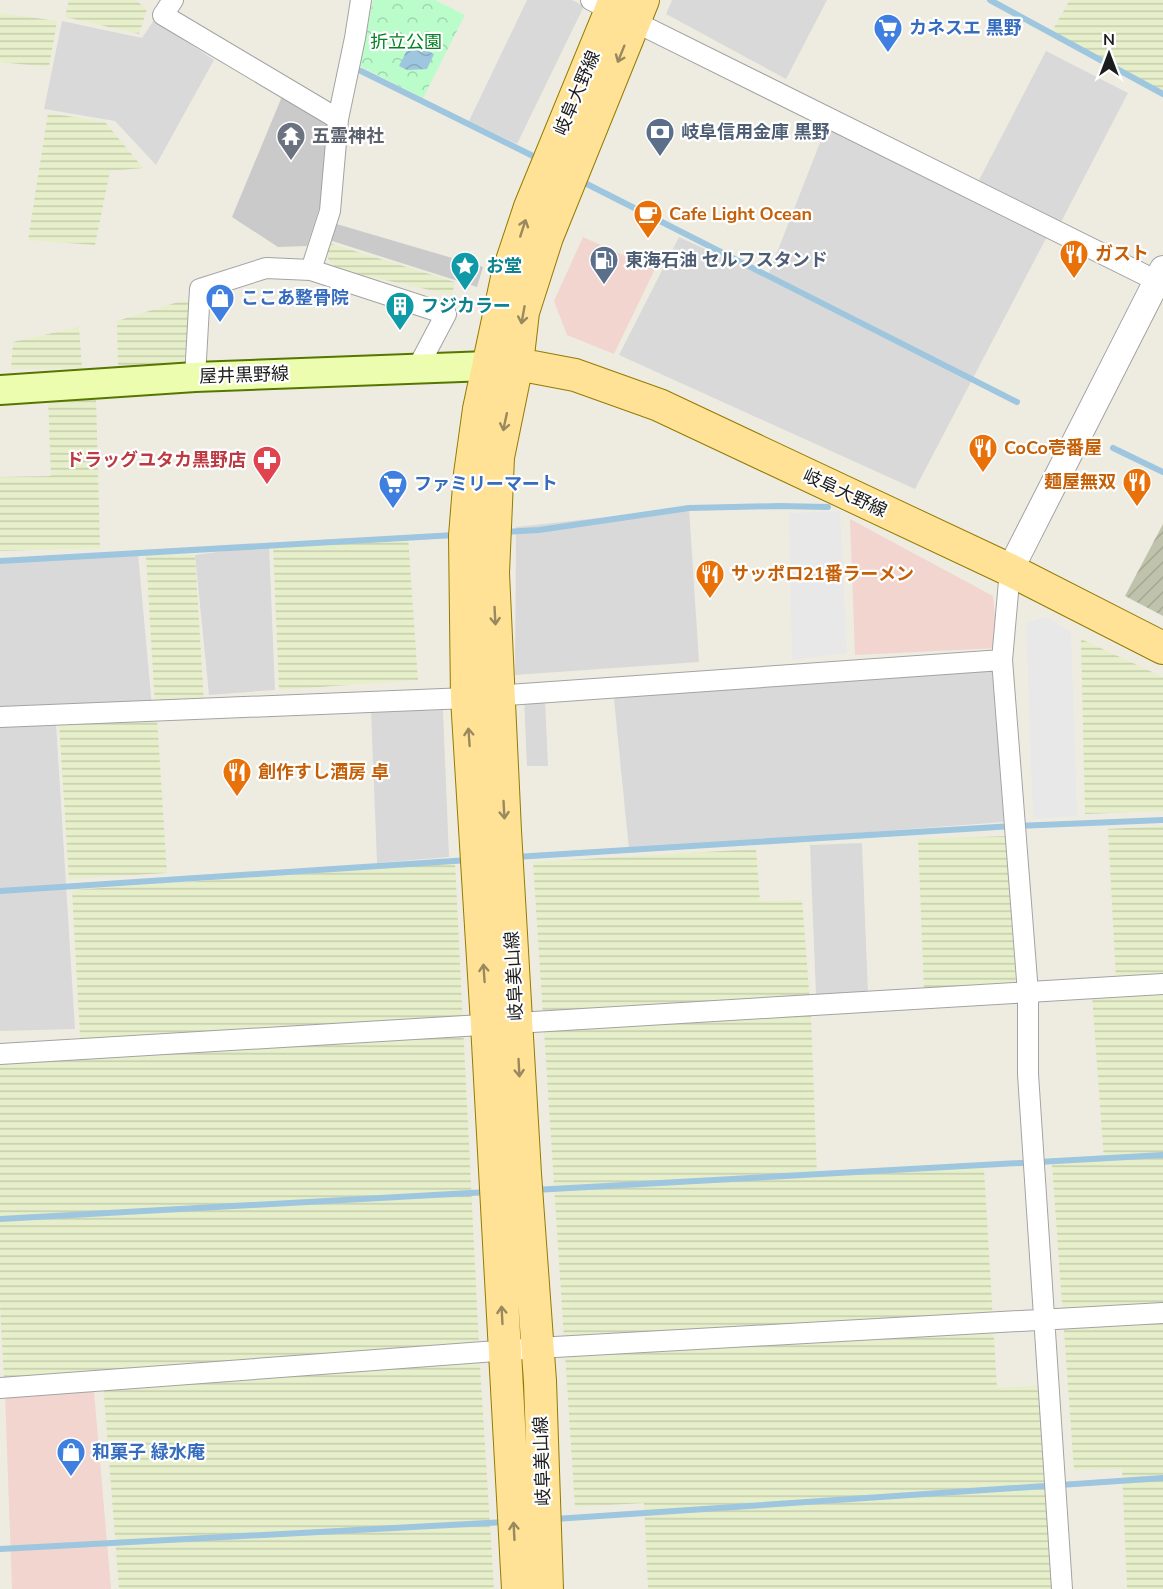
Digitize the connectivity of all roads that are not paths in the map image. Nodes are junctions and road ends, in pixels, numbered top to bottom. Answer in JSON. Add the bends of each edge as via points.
{"nodes":[{"id":1,"x":174,"y":0,"type":"edge"},
{"id":2,"x":361,"y":0,"type":"edge"},
{"id":3,"x":619,"y":7,"type":"edge"},
{"id":4,"x":338,"y":119,"type":"junction"},
{"id":5,"x":310,"y":270,"type":"junction"},
{"id":6,"x":1161,"y":278,"type":"edge"},
{"id":7,"x":502,"y":365,"type":"junction"},
{"id":8,"x":418,"y":368,"type":"junction"},
{"id":9,"x":195,"y":377,"type":"junction"},
{"id":10,"x":0,"y":390,"type":"edge"},
{"id":11,"x":1010,"y":570,"type":"junction"},
{"id":12,"x":1163,"y":648,"type":"edge"},
{"id":13,"x":1002,"y":660,"type":"junction"},
{"id":14,"x":499,"y":696,"type":"junction"},
{"id":15,"x":467,"y":698,"type":"junction"},
{"id":16,"x":0,"y":717,"type":"edge"},
{"id":17,"x":1163,"y":984,"type":"edge"},
{"id":18,"x":1028,"y":993,"type":"junction"},
{"id":19,"x":502,"y":1023,"type":"junction"},
{"id":20,"x":0,"y":1054,"type":"edge"},
{"id":21,"x":1163,"y":1313,"type":"edge"},
{"id":22,"x":1043,"y":1318,"type":"junction"},
{"id":23,"x":537,"y":1348,"type":"junction"},
{"id":24,"x":504,"y":1350,"type":"junction"},
{"id":25,"x":0,"y":1388,"type":"edge"},
{"id":26,"x":518,"y":1589,"type":"edge"},
{"id":27,"x":547,"y":1589,"type":"edge"},
{"id":28,"x":1062,"y":1589,"type":"edge"}],
"edges":[{"from":1,"to":4,"type":"street","via":[[164,15]]},
{"from":2,"to":4,"type":"street"},
{"from":3,"to":6,"type":"street","via":[[830,117]]},
{"from":3,"to":7,"type":"main road","name":"岐阜大野線","via":[[548,237]]},
{"from":4,"to":5,"type":"street","via":[[330,211]]},
{"from":5,"to":8,"type":"street","via":[[446,314]]},
{"from":5,"to":9,"type":"street","via":[[266,268],[200,289]]},
{"from":6,"to":11,"type":"street"},
{"from":7,"to":8,"type":"main road","name":"屋井黒野線"},
{"from":7,"to":11,"type":"main road","name":"岐阜大野線","via":[[574,375],[659,405]]},
{"from":7,"to":14,"type":"main road","name":"岐阜美山線","one_way":true,"via":[[493,573]]},
{"from":7,"to":15,"type":"main road","name":"岐阜美山線","via":[[479,409],[470,474],[465,536]]},
{"from":8,"to":9,"type":"main road","name":"屋井黒野線"},
{"from":9,"to":10,"type":"main road","name":"屋井黒野線"},
{"from":11,"to":12,"type":"main road","name":"岐阜大野線"},
{"from":11,"to":13,"type":"street"},
{"from":13,"to":14,"type":"street"},
{"from":13,"to":18,"type":"street"},
{"from":14,"to":15,"type":"street"},
{"from":14,"to":19,"type":"main road","name":"岐阜美山線","one_way":true},
{"from":15,"to":16,"type":"street"},
{"from":19,"to":15,"type":"main road","name":"岐阜美山線","one_way":true},
{"from":17,"to":18,"type":"street"},
{"from":18,"to":19,"type":"street"},
{"from":18,"to":22,"type":"street","via":[[1028,1074]]},
{"from":19,"to":20,"type":"street"},
{"from":19,"to":23,"type":"main road","name":"岐阜美山線","one_way":true},
{"from":24,"to":19,"type":"main road","name":"岐阜美山線","one_way":true},
{"from":21,"to":22,"type":"street"},
{"from":22,"to":23,"type":"street"},
{"from":22,"to":28,"type":"street"},
{"from":23,"to":24,"type":"street"},
{"from":23,"to":27,"type":"main road","name":"岐阜美山線"},
{"from":24,"to":25,"type":"street"},
{"from":26,"to":24,"type":"main road","name":"岐阜美山線","one_way":true}]}
